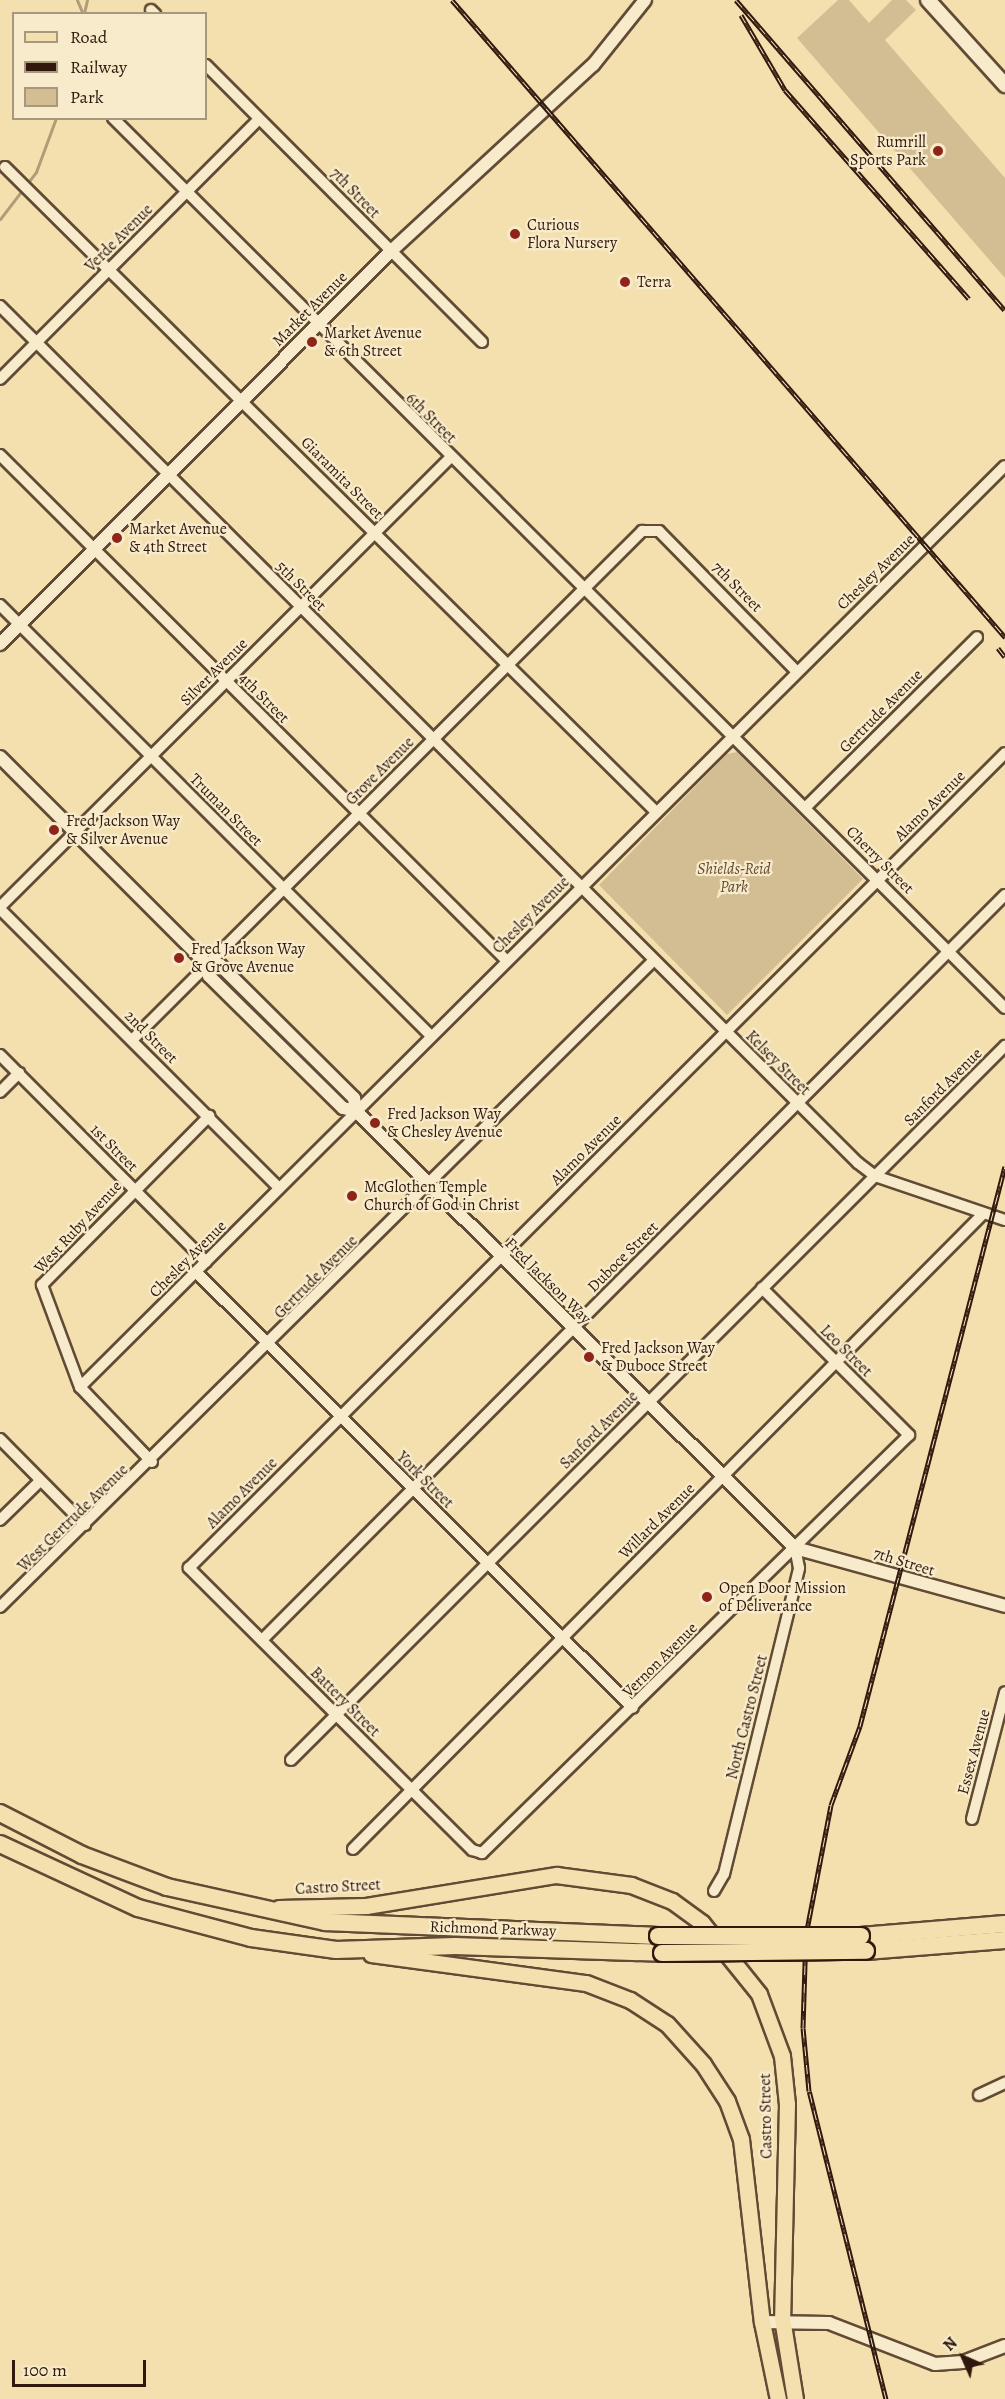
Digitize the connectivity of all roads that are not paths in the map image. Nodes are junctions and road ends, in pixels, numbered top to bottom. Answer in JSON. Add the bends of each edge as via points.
{"nodes":[{"id":1,"x":645,"y":0,"type":"edge"},
{"id":2,"x":928,"y":0,"type":"edge"},
{"id":3,"x":207,"y":66,"type":"edge"},
{"id":4,"x":1005,"y":85,"type":"edge"},
{"id":5,"x":115,"y":120,"type":"edge"},
{"id":6,"x":259,"y":120,"type":"junction"},
{"id":7,"x":5,"y":167,"type":"dead end"},
{"id":8,"x":187,"y":193,"type":"junction"},
{"id":9,"x":390,"y":252,"type":"junction"},
{"id":10,"x":111,"y":268,"type":"junction"},
{"id":11,"x":0,"y":306,"type":"edge"},
{"id":12,"x":317,"y":325,"type":"junction"},
{"id":13,"x":36,"y":342,"type":"junction"},
{"id":14,"x":482,"y":342,"type":"dead end"},
{"id":15,"x":0,"y":378,"type":"edge"},
{"id":16,"x":243,"y":399,"type":"junction"},
{"id":17,"x":0,"y":455,"type":"edge"},
{"id":18,"x":450,"y":458,"type":"junction"},
{"id":19,"x":1005,"y":466,"type":"edge"},
{"id":20,"x":168,"y":474,"type":"junction"},
{"id":21,"x":652,"y":529,"type":"joint"},
{"id":22,"x":375,"y":532,"type":"junction"},
{"id":23,"x":94,"y":549,"type":"junction"},
{"id":24,"x":583,"y":589,"type":"junction"},
{"id":25,"x":0,"y":605,"type":"edge"},
{"id":26,"x":300,"y":606,"type":"junction"},
{"id":27,"x":20,"y":624,"type":"junction"},
{"id":28,"x":977,"y":637,"type":"dead end"},
{"id":29,"x":0,"y":644,"type":"edge"},
{"id":30,"x":508,"y":664,"type":"junction"},
{"id":31,"x":796,"y":671,"type":"junction"},
{"id":32,"x":226,"y":681,"type":"junction"},
{"id":33,"x":730,"y":736,"type":"junction"},
{"id":34,"x":433,"y":739,"type":"junction"},
{"id":35,"x":1005,"y":753,"type":"edge"},
{"id":36,"x":151,"y":756,"type":"junction"},
{"id":37,"x":0,"y":757,"type":"edge"},
{"id":38,"x":806,"y":807,"type":"junction"},
{"id":39,"x":656,"y":812,"type":"junction"},
{"id":40,"x":358,"y":813,"type":"junction"},
{"id":41,"x":75,"y":832,"type":"junction"},
{"id":42,"x":878,"y":879,"type":"junction"},
{"id":43,"x":581,"y":886,"type":"junction"},
{"id":44,"x":283,"y":888,"type":"junction"},
{"id":45,"x":1005,"y":895,"type":"edge"},
{"id":46,"x":0,"y":908,"type":"edge"},
{"id":47,"x":948,"y":951,"type":"junction"},
{"id":48,"x":654,"y":960,"type":"junction"},
{"id":49,"x":507,"y":961,"type":"junction"},
{"id":50,"x":207,"y":963,"type":"junction"},
{"id":51,"x":1005,"y":1008,"type":"edge"},
{"id":52,"x":726,"y":1031,"type":"junction"},
{"id":53,"x":431,"y":1036,"type":"junction"},
{"id":54,"x":132,"y":1040,"type":"junction"},
{"id":55,"x":1005,"y":1046,"type":"edge"},
{"id":56,"x":0,"y":1055,"type":"edge"},
{"id":57,"x":19,"y":1073,"type":"junction"},
{"id":58,"x":0,"y":1092,"type":"edge"},
{"id":59,"x":797,"y":1104,"type":"junction"},
{"id":60,"x":356,"y":1111,"type":"junction"},
{"id":61,"x":209,"y":1116,"type":"junction"},
{"id":62,"x":875,"y":1176,"type":"junction"},
{"id":63,"x":429,"y":1186,"type":"junction"},
{"id":64,"x":279,"y":1188,"type":"junction"},
{"id":65,"x":134,"y":1190,"type":"junction"},
{"id":66,"x":982,"y":1215,"type":"junction"},
{"id":67,"x":1005,"y":1220,"type":"edge"},
{"id":68,"x":500,"y":1257,"type":"junction"},
{"id":69,"x":206,"y":1262,"type":"junction"},
{"id":70,"x":196,"y":1272,"type":"junction"},
{"id":71,"x":762,"y":1288,"type":"junction"},
{"id":72,"x":572,"y":1329,"type":"junction"},
{"id":73,"x":270,"y":1345,"type":"junction"},
{"id":74,"x":837,"y":1364,"type":"junction"},
{"id":75,"x":80,"y":1387,"type":"junction"},
{"id":76,"x":648,"y":1403,"type":"junction"},
{"id":77,"x":341,"y":1416,"type":"junction"},
{"id":78,"x":909,"y":1435,"type":"joint"},
{"id":79,"x":0,"y":1439,"type":"edge"},
{"id":80,"x":152,"y":1462,"type":"junction"},
{"id":81,"x":722,"y":1478,"type":"junction"},
{"id":82,"x":40,"y":1481,"type":"junction"},
{"id":83,"x":413,"y":1489,"type":"junction"},
{"id":84,"x":0,"y":1520,"type":"edge"},
{"id":85,"x":85,"y":1525,"type":"junction"},
{"id":86,"x":795,"y":1548,"type":"junction"},
{"id":87,"x":487,"y":1563,"type":"junction"},
{"id":88,"x":189,"y":1568,"type":"joint"},
{"id":89,"x":1005,"y":1606,"type":"edge"},
{"id":90,"x":0,"y":1608,"type":"edge"},
{"id":91,"x":563,"y":1638,"type":"junction"},
{"id":92,"x":262,"y":1640,"type":"junction"},
{"id":93,"x":1005,"y":1692,"type":"edge"},
{"id":94,"x":633,"y":1708,"type":"junction"},
{"id":95,"x":336,"y":1714,"type":"junction"},
{"id":96,"x":291,"y":1760,"type":"dead end"},
{"id":97,"x":411,"y":1789,"type":"junction"},
{"id":98,"x":0,"y":1813,"type":"edge"},
{"id":99,"x":972,"y":1819,"type":"dead end"},
{"id":100,"x":0,"y":1844,"type":"edge"},
{"id":101,"x":353,"y":1849,"type":"dead end"},
{"id":102,"x":482,"y":1852,"type":"joint"},
{"id":103,"x":714,"y":1891,"type":"dead end"},
{"id":104,"x":252,"y":1908,"type":"junction"},
{"id":105,"x":1005,"y":1924,"type":"edge"},
{"id":106,"x":1005,"y":1940,"type":"edge"},
{"id":107,"x":864,"y":1943,"type":"junction"},
{"id":108,"x":336,"y":1950,"type":"junction"},
{"id":109,"x":1005,"y":2083,"type":"edge"},
{"id":110,"x":979,"y":2095,"type":"dead end"},
{"id":111,"x":782,"y":2318,"type":"junction"},
{"id":112,"x":762,"y":2322,"type":"junction"},
{"id":113,"x":1005,"y":2346,"type":"edge"},
{"id":114,"x":778,"y":2399,"type":"edge"},
{"id":115,"x":795,"y":2399,"type":"edge"}],
"edges":[{"from":1,"to":9,"type":"street","name":"Market Avenue","via":[[593,65]]},
{"from":2,"to":4,"type":"main road"},
{"from":3,"to":6,"type":"street","name":"7th Street"},
{"from":5,"to":8,"type":"street","name":"6th Street"},
{"from":6,"to":8,"type":"street","name":"Verde Avenue"},
{"from":6,"to":9,"type":"street","name":"7th Street"},
{"from":7,"to":10,"type":"street","name":"Giaramita Street"},
{"from":8,"to":10,"type":"street","name":"Verde Avenue"},
{"from":8,"to":12,"type":"street","name":"6th Street"},
{"from":9,"to":12,"type":"street","name":"Market Avenue"},
{"from":9,"to":14,"type":"street","name":"7th Street"},
{"from":10,"to":13,"type":"street","name":"Verde Avenue"},
{"from":10,"to":16,"type":"street","name":"Giaramita Street"},
{"from":11,"to":13,"type":"street","name":"5th Street"},
{"from":12,"to":16,"type":"street","name":"Market Avenue"},
{"from":12,"to":18,"type":"street","name":"6th Street"},
{"from":13,"to":15,"type":"street","name":"Verde Avenue"},
{"from":13,"to":20,"type":"street","name":"5th Street"},
{"from":16,"to":20,"type":"street","name":"Market Avenue"},
{"from":16,"to":22,"type":"street","name":"Giaramita Street"},
{"from":17,"to":23,"type":"street","name":"4th Street"},
{"from":18,"to":22,"type":"street","name":"Silver Avenue"},
{"from":18,"to":24,"type":"street","name":"6th Street"},
{"from":19,"to":31,"type":"street","name":"Chesley Avenue"},
{"from":20,"to":23,"type":"street","name":"Market Avenue"},
{"from":20,"to":26,"type":"street","name":"5th Street"},
{"from":21,"to":24,"type":"street","name":"Grove Avenue","via":[[642,531]]},
{"from":21,"to":31,"type":"street","name":"7th Street"},
{"from":22,"to":26,"type":"street","name":"Silver Avenue"},
{"from":22,"to":30,"type":"street","name":"Giaramita Street"},
{"from":23,"to":27,"type":"street","name":"Market Avenue"},
{"from":23,"to":32,"type":"street","name":"4th Street"},
{"from":24,"to":30,"type":"street","name":"Grove Avenue"},
{"from":24,"to":33,"type":"street","name":"6th Street"},
{"from":25,"to":27,"type":"street","name":"Truman Street"},
{"from":26,"to":32,"type":"street","name":"Silver Avenue"},
{"from":26,"to":34,"type":"street","name":"5th Street"},
{"from":27,"to":29,"type":"street","name":"Market Avenue"},
{"from":27,"to":36,"type":"street","name":"Truman Street"},
{"from":28,"to":38,"type":"street","name":"Gertrude Avenue"},
{"from":30,"to":34,"type":"street","name":"Grove Avenue"},
{"from":30,"to":39,"type":"street","name":"Giaramita Street"},
{"from":31,"to":33,"type":"street","name":"Chesley Avenue"},
{"from":32,"to":36,"type":"street","name":"Silver Avenue"},
{"from":32,"to":40,"type":"street","name":"4th Street"},
{"from":33,"to":38,"type":"street","name":"Cherry Street"},
{"from":33,"to":39,"type":"street","name":"Chesley Avenue"},
{"from":34,"to":40,"type":"street","name":"Grove Avenue"},
{"from":34,"to":43,"type":"street","name":"5th Street"},
{"from":35,"to":42,"type":"street","name":"Alamo Avenue"},
{"from":36,"to":41,"type":"street","name":"Silver Avenue"},
{"from":36,"to":44,"type":"street","name":"Truman Street"},
{"from":37,"to":41,"type":"street","name":"Fred Jackson Way"},
{"from":38,"to":42,"type":"street","name":"Cherry Street"},
{"from":39,"to":43,"type":"street","name":"Chesley Avenue"},
{"from":40,"to":44,"type":"street","name":"Grove Avenue"},
{"from":40,"to":49,"type":"street","name":"4th Street"},
{"from":41,"to":46,"type":"street","name":"Silver Avenue"},
{"from":41,"to":50,"type":"street","name":"Fred Jackson Way"},
{"from":42,"to":47,"type":"street","name":"Cherry Street"},
{"from":42,"to":52,"type":"street","name":"Alamo Avenue"},
{"from":43,"to":48,"type":"street","name":"Kelsey Street"},
{"from":43,"to":49,"type":"street","name":"Chesley Avenue"},
{"from":44,"to":50,"type":"street","name":"Grove Avenue"},
{"from":44,"to":53,"type":"street","name":"Truman Street"},
{"from":45,"to":47,"type":"street","name":"Duboce Street"},
{"from":46,"to":54,"type":"street","name":"2nd Street"},
{"from":47,"to":51,"type":"street","name":"Cherry Street"},
{"from":47,"to":59,"type":"street","name":"Duboce Street"},
{"from":48,"to":52,"type":"street","name":"Kelsey Street"},
{"from":48,"to":63,"type":"street","name":"Gertrude Avenue"},
{"from":49,"to":53,"type":"street","name":"Chesley Avenue"},
{"from":50,"to":54,"type":"street","name":"Grove Avenue"},
{"from":50,"to":60,"type":"street","name":"Fred Jackson Way","via":[[209,976],[343,1108]]},
{"from":52,"to":59,"type":"street","name":"Kelsey Street"},
{"from":52,"to":68,"type":"street","name":"Alamo Avenue"},
{"from":53,"to":60,"type":"street","name":"Chesley Avenue"},
{"from":54,"to":61,"type":"street","name":"2nd Street"},
{"from":55,"to":62,"type":"street","name":"Sanford Avenue"},
{"from":56,"to":57,"type":"street","name":"1st Street"},
{"from":57,"to":58,"type":"street"},
{"from":57,"to":65,"type":"street","name":"1st Street"},
{"from":59,"to":62,"type":"street","name":"Kelsey Street"},
{"from":59,"to":72,"type":"street","name":"Duboce Street"},
{"from":60,"to":63,"type":"street","name":"Fred Jackson Way"},
{"from":60,"to":64,"type":"street","name":"Chesley Avenue"},
{"from":61,"to":64,"type":"street","name":"2nd Street"},
{"from":61,"to":65,"type":"street","name":"West Ruby Avenue"},
{"from":62,"to":66,"type":"street","name":"Kelsey Street"},
{"from":62,"to":71,"type":"street","name":"Sanford Avenue"},
{"from":63,"to":68,"type":"street","name":"Fred Jackson Way"},
{"from":63,"to":73,"type":"street","name":"Gertrude Avenue"},
{"from":64,"to":69,"type":"street","name":"Chesley Avenue"},
{"from":65,"to":69,"type":"street","name":"1st Street"},
{"from":65,"to":75,"type":"street","name":"West Ruby Avenue","via":[[42,1285]]},
{"from":66,"to":67,"type":"street","name":"Kelsey Street"},
{"from":66,"to":74,"type":"street","name":"Willard Avenue"},
{"from":68,"to":72,"type":"street","name":"Fred Jackson Way"},
{"from":68,"to":77,"type":"street","name":"Alamo Avenue"},
{"from":69,"to":70,"type":"street","name":"Chesley Avenue"},
{"from":70,"to":73,"type":"street","name":"York Street"},
{"from":70,"to":75,"type":"street","name":"Chesley Avenue"},
{"from":71,"to":74,"type":"street","name":"Leo Street"},
{"from":71,"to":76,"type":"street","name":"Sanford Avenue"},
{"from":72,"to":76,"type":"street","name":"Fred Jackson Way"},
{"from":72,"to":83,"type":"street","name":"Duboce Street"},
{"from":73,"to":77,"type":"street","name":"York Street"},
{"from":73,"to":80,"type":"street","name":"Gertrude Avenue"},
{"from":74,"to":78,"type":"street","name":"Leo Street"},
{"from":74,"to":81,"type":"street","name":"Willard Avenue"},
{"from":75,"to":80,"type":"street","name":"West Ruby Avenue"},
{"from":76,"to":81,"type":"street","name":"Fred Jackson Way"},
{"from":76,"to":87,"type":"street","name":"Sanford Avenue"},
{"from":77,"to":83,"type":"street","name":"York Street"},
{"from":77,"to":88,"type":"street","name":"Alamo Avenue"},
{"from":78,"to":86,"type":"street","name":"Vernon Avenue"},
{"from":79,"to":82,"type":"street"},
{"from":80,"to":85,"type":"street","name":"West Gertrude Avenue"},
{"from":81,"to":86,"type":"street","name":"Fred Jackson Way"},
{"from":81,"to":91,"type":"street","name":"Willard Avenue"},
{"from":82,"to":84,"type":"street"},
{"from":82,"to":85,"type":"street"},
{"from":83,"to":87,"type":"street","name":"York Street"},
{"from":83,"to":92,"type":"street","name":"Duboce Street"},
{"from":85,"to":90,"type":"street","name":"West Gertrude Avenue"},
{"from":86,"to":89,"type":"street","name":"7th Street"},
{"from":86,"to":94,"type":"street","name":"Vernon Avenue"},
{"from":86,"to":103,"type":"street","name":"North Castro Street","via":[[799,1568],[724,1874]]},
{"from":87,"to":91,"type":"street","name":"York Street"},
{"from":87,"to":95,"type":"street","name":"Sanford Avenue"},
{"from":88,"to":92,"type":"street","name":"Battery Street"},
{"from":91,"to":94,"type":"street","name":"York Street"},
{"from":91,"to":97,"type":"street","name":"Willard Avenue"},
{"from":92,"to":95,"type":"street","name":"Battery Street"},
{"from":93,"to":99,"type":"street","name":"Essex Avenue"},
{"from":94,"to":102,"type":"street","name":"Vernon Avenue"},
{"from":95,"to":96,"type":"street","name":"Sanford Avenue"},
{"from":95,"to":97,"type":"street","name":"Battery Street"},
{"from":97,"to":101,"type":"street","name":"Willard Avenue"},
{"from":97,"to":102,"type":"street","name":"Battery Street","via":[[472,1850]]},
{"from":98,"to":104,"type":"highway","name":"Richmond Parkway","via":[[122,1871]]},
{"from":100,"to":108,"type":"highway","name":"Richmond Parkway","via":[[138,1908],[251,1938]]},
{"from":104,"to":107,"type":"highway","name":"Richmond Parkway","bridge":true,"via":[[325,1922]]},
{"from":104,"to":111,"type":"main road","name":"Castro Street","via":[[366,1906],[556,1875],[631,1885],[672,1901],[702,1923],[759,1994],[782,2056],[787,2103]]},
{"from":105,"to":107,"type":"highway","name":"Richmond Parkway"},
{"from":106,"to":107,"type":"highway","name":"Richmond Parkway"},
{"from":107,"to":108,"type":"highway","name":"Richmond Parkway","bridge":true,"via":[[662,1953],[455,1946]]},
{"from":108,"to":112,"type":"main road","name":"Castro Street","via":[[586,1983],[630,2000],[667,2024],[703,2064],[727,2101],[741,2139]]},
{"from":109,"to":110,"type":"street"},
{"from":111,"to":112,"type":"street"},
{"from":111,"to":113,"type":"street","via":[[829,2323],[935,2364],[963,2362]]},
{"from":111,"to":115,"type":"main road","name":"Castro Street"},
{"from":112,"to":114,"type":"main road","name":"Castro Street"}]}
